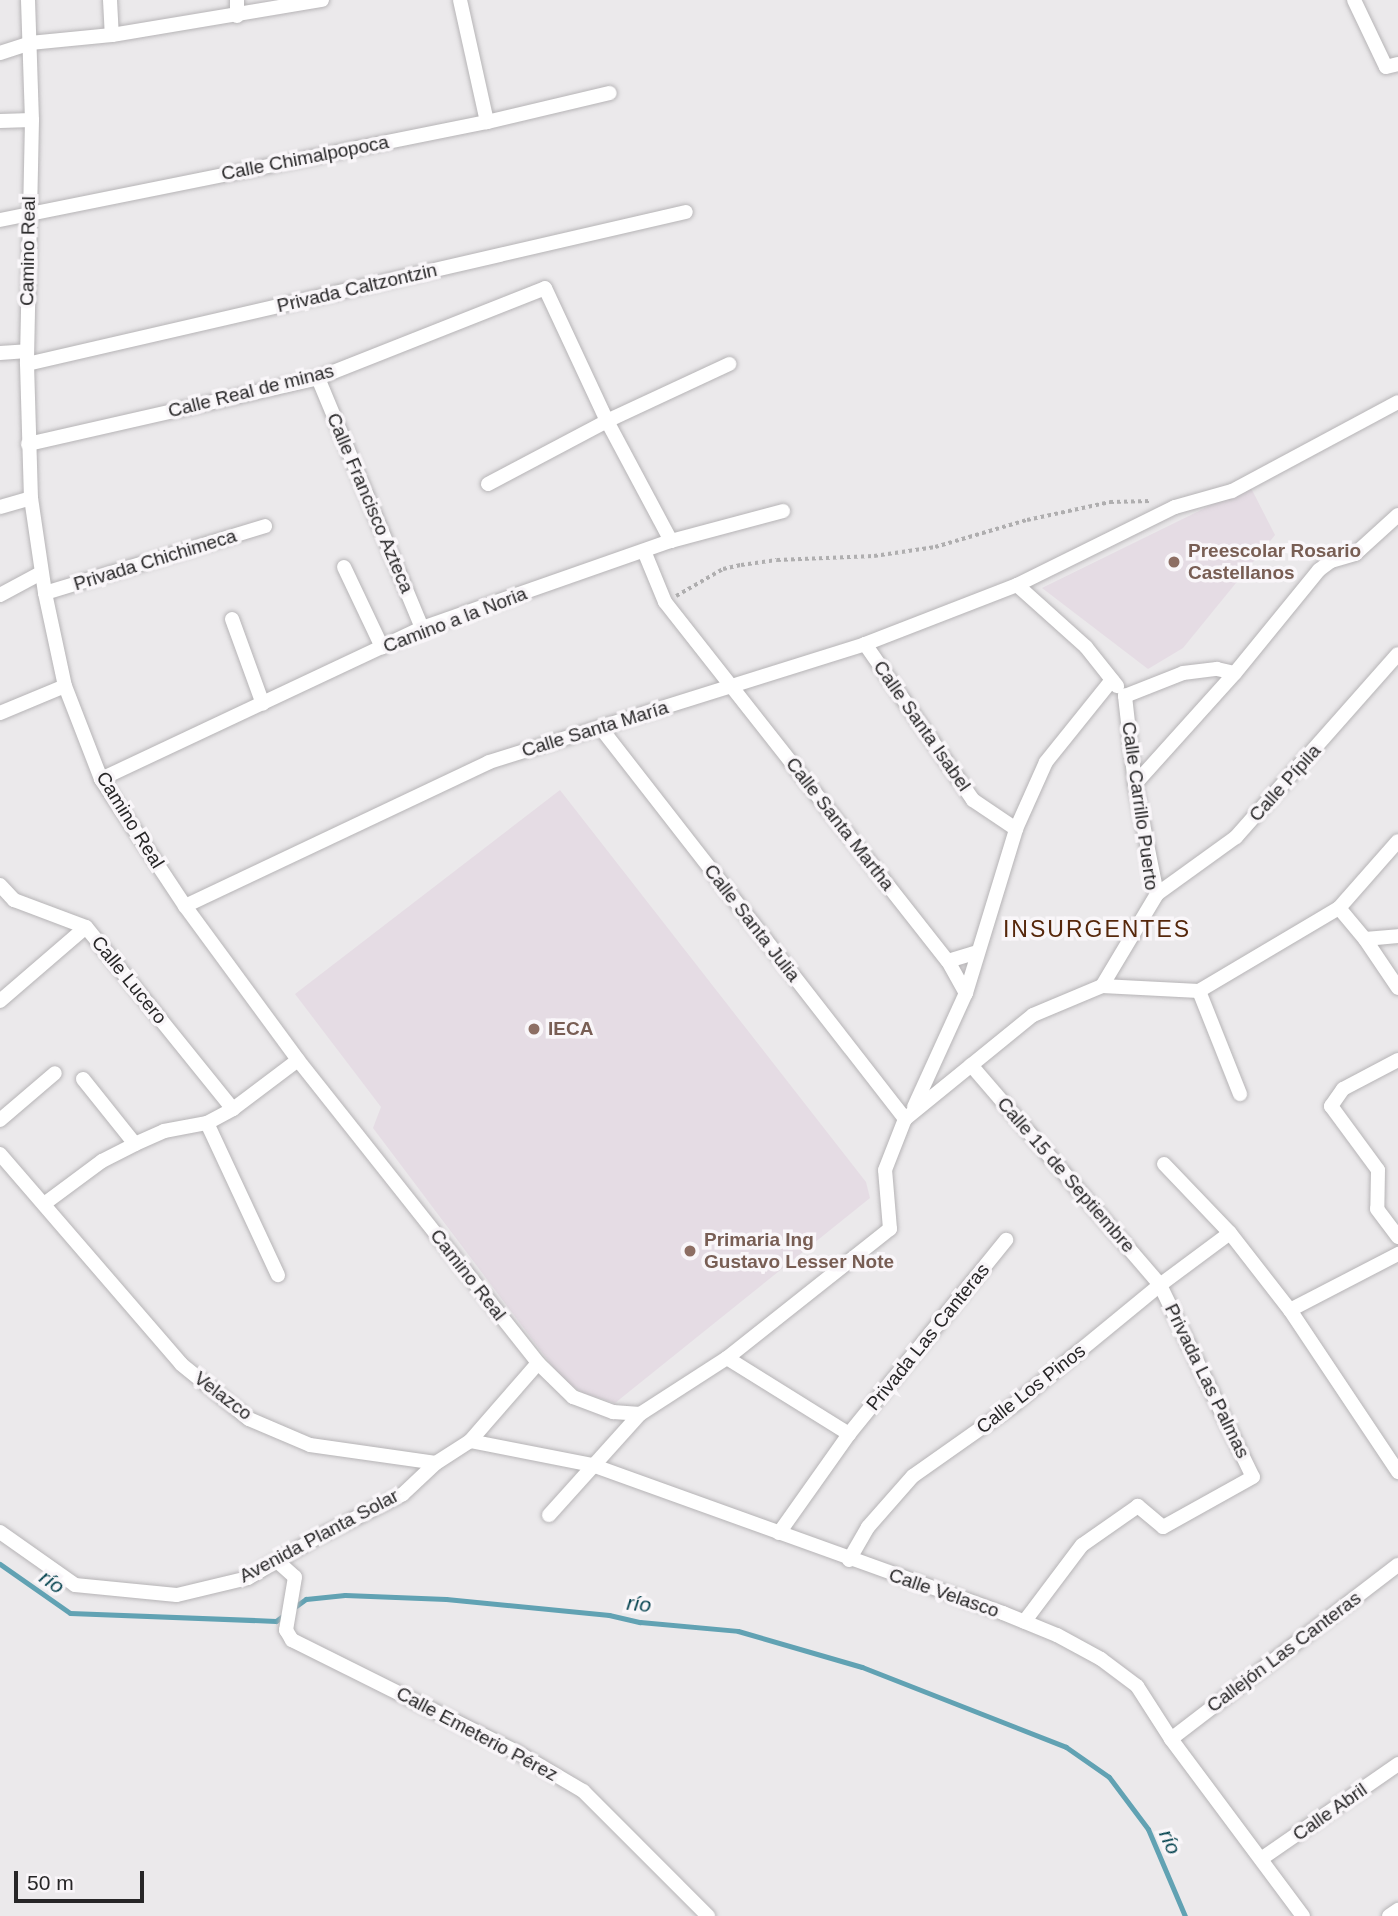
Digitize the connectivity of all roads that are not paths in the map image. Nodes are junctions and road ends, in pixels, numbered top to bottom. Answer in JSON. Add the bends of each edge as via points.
{"nodes":[{"id":1,"x":28,"y":0,"type":"edge"},
{"id":2,"x":110,"y":0,"type":"edge"},
{"id":3,"x":236,"y":0,"type":"edge"},
{"id":4,"x":322,"y":0,"type":"edge"},
{"id":5,"x":460,"y":0,"type":"edge"},
{"id":6,"x":1354,"y":0,"type":"edge"},
{"id":7,"x":237,"y":16,"type":"junction"},
{"id":8,"x":112,"y":35,"type":"junction"},
{"id":9,"x":30,"y":43,"type":"junction"},
{"id":10,"x":0,"y":53,"type":"edge"},
{"id":11,"x":1392,"y":65,"type":"edge"},
{"id":12,"x":610,"y":93,"type":"dead end"},
{"id":13,"x":32,"y":120,"type":"junction"},
{"id":14,"x":0,"y":121,"type":"edge"},
{"id":15,"x":487,"y":122,"type":"junction"},
{"id":16,"x":687,"y":212,"type":"dead end"},
{"id":17,"x":28,"y":213,"type":"junction"},
{"id":18,"x":0,"y":220,"type":"edge"},
{"id":19,"x":0,"y":353,"type":"edge"},
{"id":20,"x":27,"y":358,"type":"junction"},
{"id":21,"x":729,"y":364,"type":"dead end"},
{"id":22,"x":318,"y":378,"type":"junction"},
{"id":23,"x":1398,"y":402,"type":"edge"},
{"id":24,"x":607,"y":421,"type":"junction"},
{"id":25,"x":28,"y":444,"type":"junction"},
{"id":26,"x":488,"y":484,"type":"dead end"},
{"id":27,"x":31,"y":498,"type":"junction"},
{"id":28,"x":0,"y":507,"type":"edge"},
{"id":29,"x":783,"y":511,"type":"dead end"},
{"id":30,"x":1398,"y":515,"type":"edge"},
{"id":31,"x":265,"y":526,"type":"dead end"},
{"id":32,"x":671,"y":541,"type":"junction"},
{"id":33,"x":644,"y":551,"type":"junction"},
{"id":34,"x":344,"y":567,"type":"dead end"},
{"id":35,"x":41,"y":573,"type":"junction"},
{"id":36,"x":1017,"y":585,"type":"junction"},
{"id":37,"x":45,"y":593,"type":"junction"},
{"id":38,"x":0,"y":595,"type":"edge"},
{"id":39,"x":232,"y":619,"type":"dead end"},
{"id":40,"x":422,"y":628,"type":"junction"},
{"id":41,"x":865,"y":644,"type":"junction"},
{"id":42,"x":382,"y":647,"type":"junction"},
{"id":43,"x":1398,"y":654,"type":"edge"},
{"id":44,"x":1236,"y":673,"type":"junction"},
{"id":45,"x":1112,"y":680,"type":"junction"},
{"id":46,"x":65,"y":686,"type":"junction"},
{"id":47,"x":733,"y":687,"type":"junction"},
{"id":48,"x":1125,"y":696,"type":"junction"},
{"id":49,"x":263,"y":704,"type":"junction"},
{"id":50,"x":0,"y":713,"type":"edge"},
{"id":51,"x":600,"y":727,"type":"junction"},
{"id":52,"x":101,"y":779,"type":"junction"},
{"id":53,"x":1135,"y":784,"type":"junction"},
{"id":54,"x":1017,"y":829,"type":"junction"},
{"id":55,"x":1398,"y":841,"type":"edge"},
{"id":56,"x":0,"y":885,"type":"edge"},
{"id":57,"x":1157,"y":894,"type":"junction"},
{"id":58,"x":185,"y":906,"type":"junction"},
{"id":59,"x":1339,"y":908,"type":"junction"},
{"id":60,"x":86,"y":927,"type":"junction"},
{"id":61,"x":1398,"y":936,"type":"edge"},
{"id":62,"x":1366,"y":939,"type":"junction"},
{"id":63,"x":978,"y":952,"type":"junction"},
{"id":64,"x":948,"y":961,"type":"junction"},
{"id":65,"x":1102,"y":986,"type":"junction"},
{"id":66,"x":1398,"y":988,"type":"edge"},
{"id":67,"x":1199,"y":991,"type":"junction"},
{"id":68,"x":965,"y":993,"type":"junction"},
{"id":69,"x":0,"y":1001,"type":"edge"},
{"id":70,"x":298,"y":1060,"type":"junction"},
{"id":71,"x":1398,"y":1060,"type":"edge"},
{"id":72,"x":971,"y":1065,"type":"junction"},
{"id":73,"x":55,"y":1073,"type":"dead end"},
{"id":74,"x":83,"y":1079,"type":"dead end"},
{"id":75,"x":1240,"y":1094,"type":"dead end"},
{"id":76,"x":233,"y":1109,"type":"junction"},
{"id":77,"x":908,"y":1115,"type":"junction"},
{"id":78,"x":0,"y":1120,"type":"edge"},
{"id":79,"x":207,"y":1123,"type":"junction"},
{"id":80,"x":135,"y":1144,"type":"junction"},
{"id":81,"x":0,"y":1154,"type":"edge"},
{"id":82,"x":1164,"y":1164,"type":"dead end"},
{"id":83,"x":44,"y":1204,"type":"junction"},
{"id":84,"x":1230,"y":1233,"type":"junction"},
{"id":85,"x":1398,"y":1237,"type":"edge"},
{"id":86,"x":1006,"y":1240,"type":"dead end"},
{"id":87,"x":1398,"y":1254,"type":"edge"},
{"id":88,"x":278,"y":1275,"type":"dead end"},
{"id":89,"x":1160,"y":1285,"type":"junction"},
{"id":90,"x":1290,"y":1310,"type":"junction"},
{"id":91,"x":727,"y":1358,"type":"junction"},
{"id":92,"x":538,"y":1363,"type":"junction"},
{"id":93,"x":640,"y":1414,"type":"junction"},
{"id":94,"x":849,"y":1434,"type":"junction"},
{"id":95,"x":470,"y":1440,"type":"junction"},
{"id":96,"x":436,"y":1463,"type":"junction"},
{"id":97,"x":592,"y":1465,"type":"junction"},
{"id":98,"x":1398,"y":1472,"type":"edge"},
{"id":99,"x":549,"y":1515,"type":"dead end"},
{"id":100,"x":0,"y":1532,"type":"edge"},
{"id":101,"x":779,"y":1533,"type":"junction"},
{"id":102,"x":849,"y":1560,"type":"junction"},
{"id":103,"x":277,"y":1561,"type":"junction"},
{"id":104,"x":1398,"y":1565,"type":"edge"},
{"id":105,"x":1024,"y":1622,"type":"junction"},
{"id":106,"x":1171,"y":1739,"type":"junction"},
{"id":107,"x":1398,"y":1764,"type":"edge"},
{"id":108,"x":1261,"y":1859,"type":"junction"},
{"id":109,"x":1398,"y":1910,"type":"edge"},
{"id":110,"x":708,"y":1916,"type":"edge"},
{"id":111,"x":1303,"y":1916,"type":"edge"},
{"id":112,"x":1389,"y":1916,"type":"edge"}],
"edges":[{"from":1,"to":9,"type":"street","name":"Camino Real"},
{"from":2,"to":8,"type":"street"},
{"from":3,"to":7,"type":"street"},
{"from":4,"to":7,"type":"street"},
{"from":5,"to":15,"type":"street"},
{"from":6,"to":11,"type":"street"},
{"from":7,"to":8,"type":"street"},
{"from":8,"to":9,"type":"street"},
{"from":9,"to":10,"type":"street"},
{"from":9,"to":13,"type":"street","name":"Camino Real"},
{"from":12,"to":15,"type":"street","name":"Calle Chimalpopoca"},
{"from":13,"to":14,"type":"street"},
{"from":13,"to":17,"type":"street","name":"Camino Real"},
{"from":15,"to":17,"type":"street","name":"Calle Chimalpopoca"},
{"from":16,"to":20,"type":"street","name":"Privada Caltzontzin"},
{"from":17,"to":18,"type":"street","name":"Calle Chimalpopoca"},
{"from":17,"to":20,"type":"street","name":"Camino Real"},
{"from":19,"to":20,"type":"street","name":"Privada Caltzontzin"},
{"from":20,"to":25,"type":"street","name":"Camino Real"},
{"from":21,"to":24,"type":"street"},
{"from":22,"to":24,"type":"street","name":"Calle Real de minas","via":[[545,288]]},
{"from":22,"to":25,"type":"street","name":"Calle Real de minas"},
{"from":22,"to":40,"type":"street","name":"Calle Francisco Azteca"},
{"from":23,"to":36,"type":"street","name":"Calle Santa María","via":[[1232,491],[1175,507]]},
{"from":24,"to":26,"type":"street"},
{"from":24,"to":32,"type":"street"},
{"from":25,"to":27,"type":"street","name":"Camino Real"},
{"from":27,"to":28,"type":"street"},
{"from":27,"to":35,"type":"street","name":"Camino Real"},
{"from":29,"to":32,"type":"street","name":"Camino a la Noria"},
{"from":30,"to":44,"type":"street","via":[[1354,554],[1319,570]]},
{"from":31,"to":37,"type":"street","name":"Privada Chichimeca"},
{"from":32,"to":33,"type":"street","name":"Camino a la Noria"},
{"from":33,"to":40,"type":"street","name":"Camino a la Noria"},
{"from":33,"to":47,"type":"street","name":"Calle Santa Martha","via":[[665,602]]},
{"from":34,"to":42,"type":"street"},
{"from":35,"to":37,"type":"street","name":"Camino Real"},
{"from":35,"to":38,"type":"street"},
{"from":36,"to":41,"type":"street","name":"Calle Santa María"},
{"from":36,"to":45,"type":"street","via":[[1086,646]]},
{"from":37,"to":46,"type":"street","name":"Camino Real"},
{"from":39,"to":49,"type":"street"},
{"from":40,"to":42,"type":"street","name":"Camino a la Noria"},
{"from":41,"to":47,"type":"street","name":"Calle Santa María"},
{"from":41,"to":54,"type":"street","name":"Calle Santa Isabel","via":[[973,800]]},
{"from":42,"to":49,"type":"street","name":"Camino a la Noria"},
{"from":43,"to":57,"type":"street","name":"Calle Pípila","via":[[1236,837]]},
{"from":44,"to":48,"type":"street","via":[[1217,669],[1184,673]]},
{"from":44,"to":53,"type":"street"},
{"from":45,"to":48,"type":"street"},
{"from":45,"to":54,"type":"street","via":[[1046,762]]},
{"from":46,"to":50,"type":"street"},
{"from":46,"to":52,"type":"street","name":"Camino Real"},
{"from":47,"to":51,"type":"street","name":"Calle Santa María"},
{"from":47,"to":64,"type":"street","name":"Calle Santa Martha"},
{"from":48,"to":53,"type":"street","name":"Calle Carrillo Puerto"},
{"from":49,"to":52,"type":"street","name":"Camino a la Noria"},
{"from":51,"to":58,"type":"street","name":"Calle Santa María","via":[[489,762]]},
{"from":51,"to":77,"type":"street","name":"Calle Santa Julia"},
{"from":52,"to":58,"type":"street","name":"Camino Real"},
{"from":53,"to":57,"type":"street","name":"Calle Carrillo Puerto"},
{"from":54,"to":63,"type":"street"},
{"from":55,"to":59,"type":"street"},
{"from":56,"to":60,"type":"street","name":"Calle Lucero","via":[[14,900]]},
{"from":57,"to":65,"type":"street","name":"Calle Carrillo Puerto"},
{"from":58,"to":70,"type":"street","name":"Camino Real"},
{"from":59,"to":62,"type":"street"},
{"from":59,"to":67,"type":"street"},
{"from":60,"to":69,"type":"street"},
{"from":60,"to":76,"type":"street","name":"Calle Lucero"},
{"from":61,"to":62,"type":"street"},
{"from":62,"to":66,"type":"street"},
{"from":63,"to":64,"type":"street"},
{"from":63,"to":68,"type":"street"},
{"from":64,"to":68,"type":"street","name":"Calle Santa Martha"},
{"from":65,"to":67,"type":"street"},
{"from":65,"to":72,"type":"street","via":[[1033,1015]]},
{"from":67,"to":75,"type":"street"},
{"from":68,"to":77,"type":"street"},
{"from":70,"to":76,"type":"street"},
{"from":70,"to":92,"type":"street","name":"Camino Real"},
{"from":71,"to":85,"type":"street","via":[[1343,1089],[1331,1106],[1378,1170],[1377,1209]]},
{"from":72,"to":77,"type":"street"},
{"from":72,"to":89,"type":"street","name":"Calle 15 de Septiembre"},
{"from":73,"to":78,"type":"street"},
{"from":74,"to":80,"type":"street"},
{"from":76,"to":79,"type":"street"},
{"from":77,"to":91,"type":"street","via":[[885,1170],[890,1230]]},
{"from":79,"to":80,"type":"street","via":[[164,1131]]},
{"from":79,"to":88,"type":"street"},
{"from":80,"to":83,"type":"street","via":[[102,1161]]},
{"from":81,"to":83,"type":"street","name":"Velazco"},
{"from":82,"to":84,"type":"street"},
{"from":83,"to":96,"type":"street","name":"Velazco","via":[[181,1364],[249,1419],[310,1445]]},
{"from":84,"to":89,"type":"street","name":"Calle Los Pinos"},
{"from":84,"to":90,"type":"street"},
{"from":86,"to":94,"type":"street","name":"Privada Las Canteras"},
{"from":87,"to":90,"type":"street"},
{"from":89,"to":102,"type":"street","name":"Calle Los Pinos","via":[[1015,1404],[913,1476],[868,1527]]},
{"from":89,"to":105,"type":"street","name":"Privada Las Palmas","via":[[1253,1477],[1163,1527],[1138,1506],[1082,1545]]},
{"from":90,"to":98,"type":"street"},
{"from":91,"to":93,"type":"street"},
{"from":91,"to":94,"type":"street"},
{"from":92,"to":93,"type":"street","name":"Camino Real","via":[[573,1397],[613,1412]]},
{"from":92,"to":95,"type":"street"},
{"from":93,"to":97,"type":"street"},
{"from":94,"to":101,"type":"street","name":"Privada Las Canteras"},
{"from":95,"to":96,"type":"street"},
{"from":95,"to":97,"type":"street","name":"Calle Velasco"},
{"from":96,"to":103,"type":"street","name":"Avenida Planta Solar","via":[[403,1494]]},
{"from":97,"to":99,"type":"street"},
{"from":97,"to":101,"type":"street","name":"Calle Velasco"},
{"from":100,"to":103,"type":"street","name":"Avenida Planta Solar","via":[[75,1585],[177,1595],[248,1578]]},
{"from":101,"to":102,"type":"street","name":"Calle Velasco"},
{"from":102,"to":105,"type":"street","name":"Calle Velasco"},
{"from":103,"to":110,"type":"street","name":"Calle Emeterio Pérez","via":[[295,1577],[286,1630],[292,1640],[507,1747],[583,1791]]},
{"from":104,"to":106,"type":"street","name":"Callejón Las Canteras"},
{"from":105,"to":106,"type":"street","name":"Calle Velasco","via":[[1101,1659],[1137,1686]]},
{"from":106,"to":108,"type":"street","name":"Calle Velasco"},
{"from":107,"to":108,"type":"street","name":"Calle Abril"},
{"from":108,"to":111,"type":"street","name":"Calle Velasco"},
{"from":109,"to":112,"type":"street"}]}
